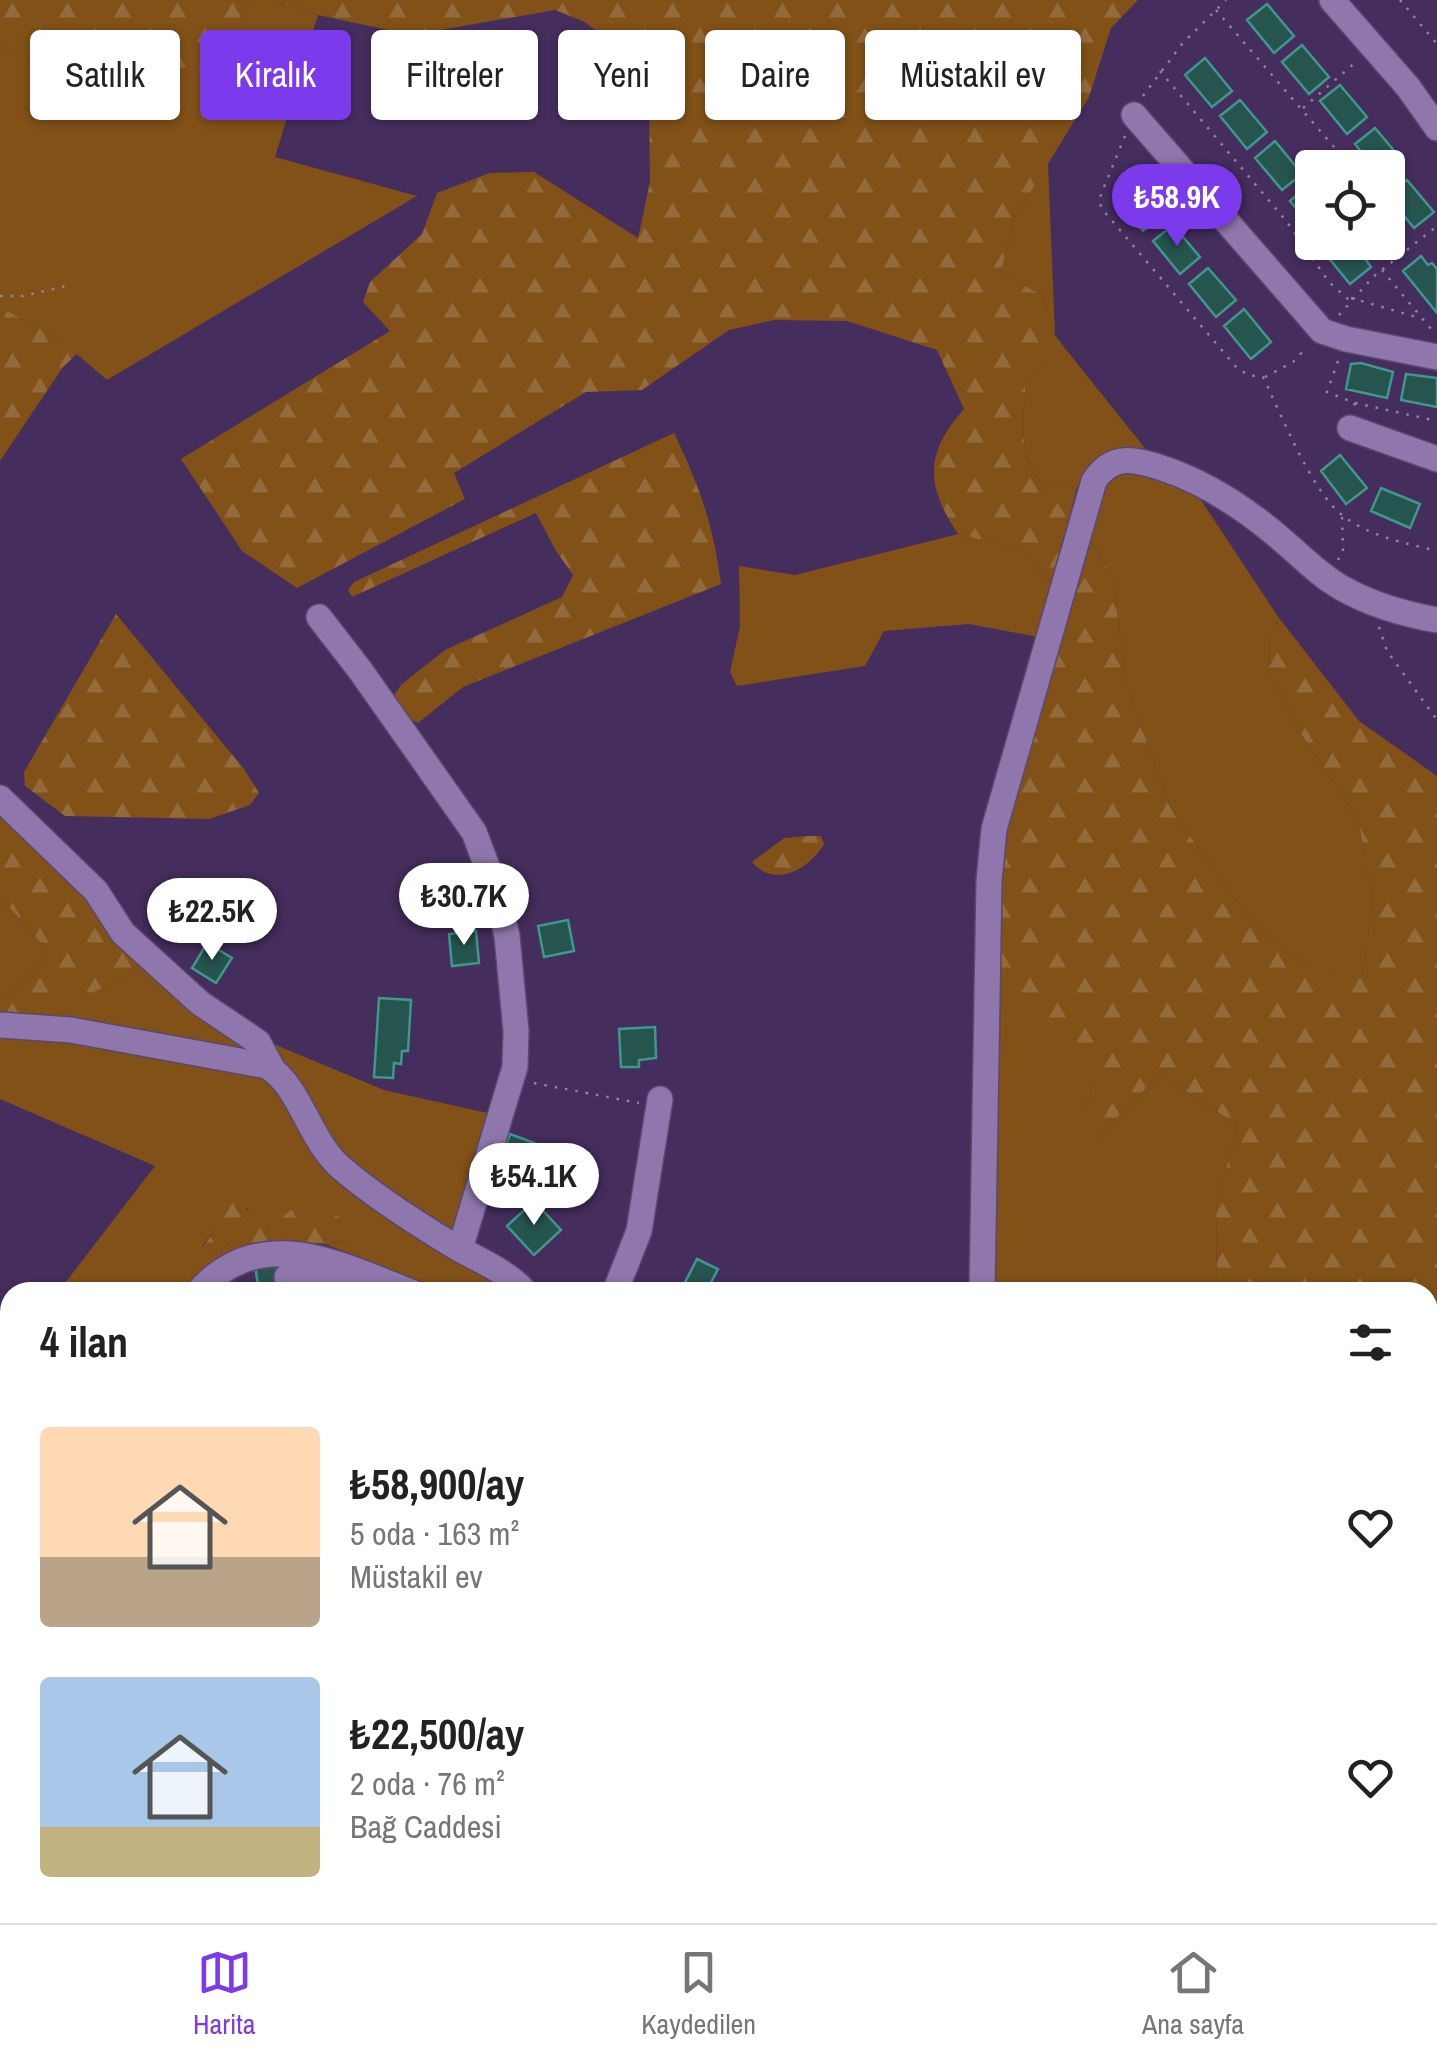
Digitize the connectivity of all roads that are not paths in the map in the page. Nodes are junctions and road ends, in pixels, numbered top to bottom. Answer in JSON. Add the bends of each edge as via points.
{"nodes":[{"id":1,"x":1332,"y":0,"type":"edge"},
{"id":2,"x":1134,"y":115,"type":"road end"},
{"id":3,"x":1437,"y":128,"type":"edge"},
{"id":4,"x":1437,"y":357,"type":"edge"},
{"id":5,"x":1352,"y":416,"type":"road end"},
{"id":6,"x":1437,"y":459,"type":"edge"},
{"id":7,"x":319,"y":617,"type":"dead end"},
{"id":8,"x":1437,"y":620,"type":"edge"},
{"id":9,"x":0,"y":798,"type":"edge"},
{"id":10,"x":0,"y":1025,"type":"edge"},
{"id":11,"x":273,"y":1070,"type":"junction"},
{"id":12,"x":660,"y":1103,"type":"road end"},
{"id":13,"x":460,"y":1249,"type":"junction"},
{"id":14,"x":287,"y":1277,"type":"dead end"},
{"id":15,"x":210,"y":1282,"type":"edge"},
{"id":16,"x":385,"y":1282,"type":"joint"},
{"id":17,"x":514,"y":1282,"type":"edge"},
{"id":18,"x":619,"y":1282,"type":"edge"},
{"id":19,"x":982,"y":1282,"type":"edge"}],
"edges":[{"from":1,"to":3,"type":"street"},
{"from":2,"to":4,"type":"street","via":[[1332,335]]},
{"from":5,"to":6,"type":"street"},
{"from":7,"to":13,"type":"street","via":[[460,810],[485,856],[507,936],[513,1079]]},
{"from":8,"to":19,"type":"street","via":[[1379,606],[1322,575],[1246,511],[1190,477],[1129,459],[1108,466],[1094,481],[994,828]]},
{"from":9,"to":11,"type":"street","via":[[96,890],[123,932],[200,1003],[258,1042]]},
{"from":10,"to":11,"type":"street","via":[[71,1030]]},
{"from":11,"to":13,"type":"street","via":[[338,1164]]},
{"from":12,"to":18,"type":"street","via":[[638,1231]]},
{"from":13,"to":17,"type":"street"},
{"from":14,"to":16,"type":"street"},
{"from":15,"to":16,"type":"street","via":[[231,1264],[275,1254],[322,1257]]}]}
